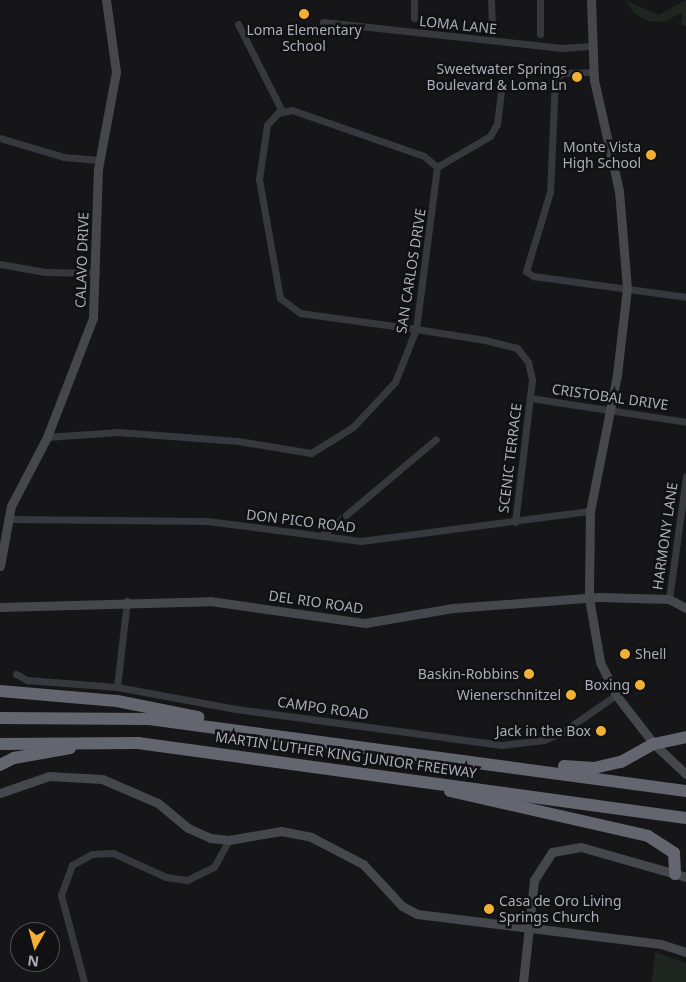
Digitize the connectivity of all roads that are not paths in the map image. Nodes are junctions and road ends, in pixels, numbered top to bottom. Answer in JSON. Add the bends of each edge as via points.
{"nodes":[{"id":1,"x":106,"y":0,"type":"edge"},
{"id":2,"x":414,"y":0,"type":"edge"},
{"id":3,"x":491,"y":0,"type":"edge"},
{"id":4,"x":540,"y":0,"type":"edge"},
{"id":5,"x":591,"y":0,"type":"edge"},
{"id":6,"x":414,"y":18,"type":"dead end"},
{"id":7,"x":323,"y":22,"type":"dead end"},
{"id":8,"x":238,"y":24,"type":"dead end"},
{"id":9,"x":492,"y":26,"type":"dead end"},
{"id":10,"x":540,"y":34,"type":"dead end"},
{"id":11,"x":590,"y":46,"type":"junction"},
{"id":12,"x":593,"y":72,"type":"junction"},
{"id":13,"x":502,"y":83,"type":"dead end"},
{"id":14,"x":282,"y":111,"type":"junction"},
{"id":15,"x":0,"y":138,"type":"edge"},
{"id":16,"x":99,"y":160,"type":"junction"},
{"id":17,"x":437,"y":167,"type":"junction"},
{"id":18,"x":0,"y":264,"type":"edge"},
{"id":19,"x":96,"y":273,"type":"junction"},
{"id":20,"x":626,"y":288,"type":"junction"},
{"id":21,"x":686,"y":297,"type":"edge"},
{"id":22,"x":416,"y":329,"type":"junction"},
{"id":23,"x":530,"y":398,"type":"junction"},
{"id":24,"x":610,"y":409,"type":"junction"},
{"id":25,"x":686,"y":422,"type":"edge"},
{"id":26,"x":47,"y":437,"type":"junction"},
{"id":27,"x":436,"y":439,"type":"dead end"},
{"id":28,"x":686,"y":476,"type":"edge"},
{"id":29,"x":590,"y":511,"type":"junction"},
{"id":30,"x":7,"y":519,"type":"junction"},
{"id":31,"x":515,"y":522,"type":"junction"},
{"id":32,"x":321,"y":536,"type":"junction"},
{"id":33,"x":0,"y":566,"type":"edge"},
{"id":34,"x":589,"y":598,"type":"junction"},
{"id":35,"x":669,"y":599,"type":"junction"},
{"id":36,"x":127,"y":602,"type":"junction"},
{"id":37,"x":0,"y":607,"type":"edge"},
{"id":38,"x":686,"y":608,"type":"edge"},
{"id":39,"x":16,"y":674,"type":"dead end"},
{"id":40,"x":116,"y":687,"type":"junction"},
{"id":41,"x":0,"y":691,"type":"edge"},
{"id":42,"x":616,"y":695,"type":"junction"},
{"id":43,"x":0,"y":718,"type":"edge"},
{"id":44,"x":247,"y":730,"type":"junction"},
{"id":45,"x":686,"y":738,"type":"edge"},
{"id":46,"x":124,"y":742,"type":"junction"},
{"id":47,"x":0,"y":744,"type":"edge"},
{"id":48,"x":654,"y":744,"type":"junction"},
{"id":49,"x":397,"y":750,"type":"junction"},
{"id":50,"x":0,"y":765,"type":"edge"},
{"id":51,"x":363,"y":771,"type":"junction"},
{"id":52,"x":686,"y":774,"type":"edge"},
{"id":53,"x":686,"y":791,"type":"edge"},
{"id":54,"x":0,"y":793,"type":"edge"},
{"id":55,"x":686,"y":818,"type":"edge"},
{"id":56,"x":229,"y":840,"type":"junction"},
{"id":57,"x":680,"y":876,"type":"edge"},
{"id":58,"x":528,"y":930,"type":"junction"},
{"id":59,"x":686,"y":952,"type":"edge"},
{"id":60,"x":86,"y":982,"type":"edge"},
{"id":61,"x":522,"y":982,"type":"edge"}],
"edges":[{"from":1,"to":16,"type":"street","name":"CALAVO DRIVE","via":[[116,72]]},
{"from":2,"to":6,"type":"street"},
{"from":3,"to":9,"type":"street"},
{"from":4,"to":10,"type":"street"},
{"from":5,"to":11,"type":"street"},
{"from":7,"to":11,"type":"street","name":"LOMA LANE","via":[[562,48]]},
{"from":8,"to":14,"type":"street"},
{"from":11,"to":12,"type":"street"},
{"from":12,"to":20,"type":"street","via":[[618,191]]},
{"from":12,"to":20,"type":"street","via":[[563,73],[555,79],[550,192],[526,269],[533,276]]},
{"from":13,"to":17,"type":"street","via":[[497,124],[490,136]]},
{"from":14,"to":17,"type":"street","via":[[296,111],[424,156]]},
{"from":14,"to":22,"type":"street","name":"SCENIC TERRACE","via":[[267,125],[259,179],[282,301],[300,313]]},
{"from":15,"to":16,"type":"street","via":[[64,157]]},
{"from":16,"to":19,"type":"street","name":"CALAVO DRIVE"},
{"from":17,"to":22,"type":"street","name":"SAN CARLOS DRIVE"},
{"from":18,"to":19,"type":"street"},
{"from":19,"to":26,"type":"street","name":"CALAVO DRIVE","via":[[93,318]]},
{"from":20,"to":21,"type":"street"},
{"from":20,"to":24,"type":"street"},
{"from":22,"to":23,"type":"street","name":"SCENIC TERRACE","via":[[512,344],[530,368]]},
{"from":22,"to":26,"type":"street","name":"SAN CARLOS DRIVE","via":[[395,382],[383,397],[353,427],[316,452],[118,432]]},
{"from":23,"to":24,"type":"street","name":"CRISTOBAL DRIVE"},
{"from":23,"to":31,"type":"street","name":"SCENIC TERRACE"},
{"from":24,"to":25,"type":"street","name":"CRISTOBAL DRIVE"},
{"from":24,"to":29,"type":"street"},
{"from":26,"to":30,"type":"street","name":"CALAVO DRIVE"},
{"from":27,"to":32,"type":"street"},
{"from":28,"to":35,"type":"street","name":"HARMONY LANE"},
{"from":29,"to":31,"type":"street","name":"DON PICO ROAD"},
{"from":29,"to":34,"type":"street"},
{"from":30,"to":32,"type":"street","name":"DON PICO ROAD","via":[[207,521]]},
{"from":30,"to":33,"type":"street","name":"CALAVO DRIVE"},
{"from":31,"to":32,"type":"street","name":"DON PICO ROAD","via":[[362,541]]},
{"from":34,"to":35,"type":"street","name":"DEL RIO ROAD"},
{"from":34,"to":36,"type":"street","name":"DEL RIO ROAD","via":[[453,608],[365,623],[210,601]]},
{"from":34,"to":42,"type":"street","via":[[600,662]]},
{"from":35,"to":38,"type":"street","name":"DEL RIO ROAD"},
{"from":36,"to":37,"type":"street","name":"DEL RIO ROAD"},
{"from":36,"to":40,"type":"street"},
{"from":39,"to":40,"type":"street","name":"CAMPO ROAD","via":[[27,680]]},
{"from":40,"to":42,"type":"street","name":"CAMPO ROAD","via":[[236,709],[502,745],[544,740],[564,731]]},
{"from":41,"to":44,"type":"highway","via":[[126,702]]},
{"from":42,"to":48,"type":"street"},
{"from":43,"to":44,"type":"highway","name":"MARTIN LUTHER KING JUNIOR FREEWAY","via":[[109,716]]},
{"from":44,"to":49,"type":"highway","name":"MARTIN LUTHER KING JUNIOR FREEWAY"},
{"from":45,"to":48,"type":"highway"},
{"from":46,"to":47,"type":"highway","name":"MARTIN LUTHER KING JUNIOR FREEWAY"},
{"from":46,"to":50,"type":"highway","via":[[59,749]]},
{"from":46,"to":51,"type":"highway","name":"MARTIN LUTHER KING JUNIOR FREEWAY"},
{"from":48,"to":49,"type":"highway","via":[[621,762],[594,768]]},
{"from":48,"to":52,"type":"street"},
{"from":49,"to":53,"type":"highway","name":"MARTIN LUTHER KING JUNIOR FREEWAY"},
{"from":51,"to":55,"type":"highway","name":"MARTIN LUTHER KING JUNIOR FREEWAY"},
{"from":51,"to":57,"type":"highway","via":[[648,836],[674,853]]},
{"from":54,"to":56,"type":"street","via":[[49,776],[92,777],[158,803],[198,834]]},
{"from":56,"to":58,"type":"street","via":[[274,831],[300,833],[363,864],[402,906],[417,914]]},
{"from":56,"to":60,"type":"street","via":[[214,867],[187,880],[166,877],[113,852],[92,854],[72,865],[60,895]]},
{"from":57,"to":58,"type":"street","via":[[581,847],[558,849],[536,874]]},
{"from":58,"to":59,"type":"street","via":[[662,944]]},
{"from":58,"to":61,"type":"street"}]}
